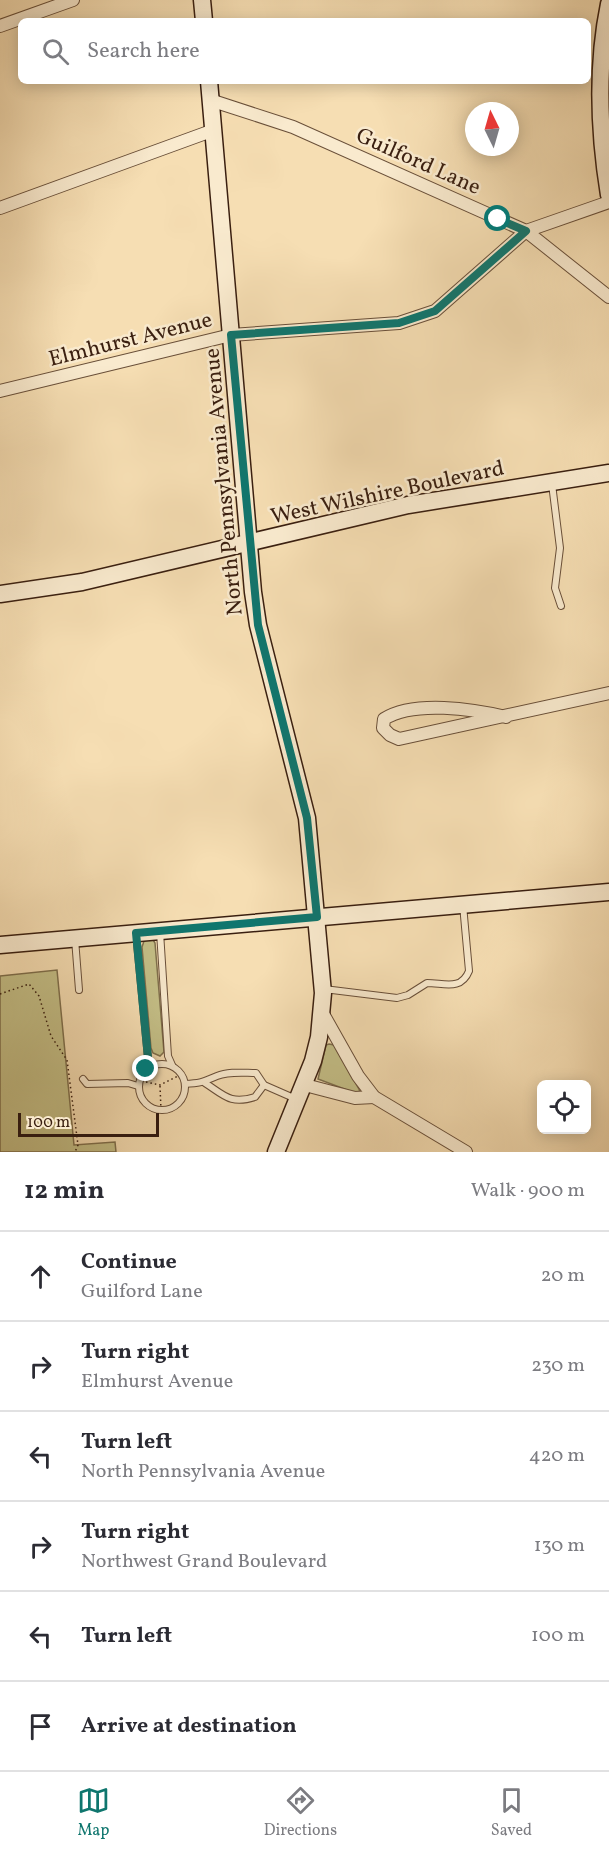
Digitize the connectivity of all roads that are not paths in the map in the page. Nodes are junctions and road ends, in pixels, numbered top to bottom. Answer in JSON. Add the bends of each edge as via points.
{"nodes":[{"id":1,"x":73,"y":0,"type":"edge"},
{"id":2,"x":202,"y":0,"type":"edge"},
{"id":3,"x":609,"y":4,"type":"edge"},
{"id":4,"x":22,"y":18,"type":"edge"},
{"id":5,"x":204,"y":18,"type":"edge"},
{"id":6,"x":18,"y":20,"type":"edge"},
{"id":7,"x":0,"y":26,"type":"edge"},
{"id":8,"x":209,"y":84,"type":"edge"},
{"id":9,"x":210,"y":100,"type":"junction"},
{"id":10,"x":214,"y":130,"type":"junction"},
{"id":11,"x":609,"y":195,"type":"edge"},
{"id":12,"x":609,"y":202,"type":"edge"},
{"id":13,"x":0,"y":208,"type":"edge"},
{"id":14,"x":526,"y":231,"type":"junction"},
{"id":15,"x":609,"y":297,"type":"edge"},
{"id":16,"x":231,"y":335,"type":"junction"},
{"id":17,"x":0,"y":391,"type":"edge"},
{"id":18,"x":609,"y":473,"type":"edge"},
{"id":19,"x":552,"y":480,"type":"junction"},
{"id":20,"x":248,"y":543,"type":"junction"},
{"id":21,"x":0,"y":594,"type":"edge"},
{"id":22,"x":561,"y":606,"type":"dead end"},
{"id":23,"x":609,"y":693,"type":"edge"},
{"id":24,"x":506,"y":717,"type":"junction"},
{"id":25,"x":609,"y":892,"type":"edge"},
{"id":26,"x":463,"y":904,"type":"junction"},
{"id":27,"x":317,"y":917,"type":"junction"},
{"id":28,"x":160,"y":931,"type":"junction"},
{"id":29,"x":136,"y":933,"type":"junction"},
{"id":30,"x":75,"y":938,"type":"junction"},
{"id":31,"x":0,"y":945,"type":"edge"},
{"id":32,"x":322,"y":989,"type":"junction"},
{"id":33,"x":80,"y":990,"type":"dead end"},
{"id":34,"x":322,"y":1012,"type":"junction"},
{"id":35,"x":172,"y":1065,"type":"junction"},
{"id":36,"x":146,"y":1069,"type":"junction"},
{"id":37,"x":83,"y":1079,"type":"dead end"},
{"id":38,"x":138,"y":1083,"type":"junction"},
{"id":39,"x":205,"y":1083,"type":"junction"},
{"id":40,"x":185,"y":1084,"type":"junction"},
{"id":41,"x":264,"y":1085,"type":"junction"},
{"id":42,"x":302,"y":1093,"type":"junction"},
{"id":43,"x":374,"y":1097,"type":"junction"},
{"id":44,"x":276,"y":1152,"type":"edge"},
{"id":45,"x":466,"y":1152,"type":"edge"}],
"edges":[{"from":1,"to":4,"type":"street"},
{"from":2,"to":5,"type":"street"},
{"from":3,"to":11,"type":"street","via":[[600,114]]},
{"from":6,"to":7,"type":"street"},
{"from":8,"to":9,"type":"street","name":"North Pennsylvania Avenue"},
{"from":9,"to":10,"type":"street","name":"North Pennsylvania Avenue"},
{"from":9,"to":14,"type":"street","name":"Guilford Lane","via":[[293,127]]},
{"from":10,"to":13,"type":"street"},
{"from":10,"to":16,"type":"street","name":"North Pennsylvania Avenue"},
{"from":12,"to":14,"type":"street"},
{"from":14,"to":15,"type":"street","name":"Guilford Lane"},
{"from":14,"to":16,"type":"street","name":"Elmhurst Avenue","via":[[435,311],[399,323]]},
{"from":16,"to":17,"type":"street","name":"Elmhurst Avenue"},
{"from":16,"to":20,"type":"street","name":"North Pennsylvania Avenue"},
{"from":18,"to":19,"type":"street","name":"West Wilshire Boulevard"},
{"from":19,"to":20,"type":"street","name":"West Wilshire Boulevard","via":[[408,505]]},
{"from":19,"to":22,"type":"lane","via":[[560,548],[555,588]]},
{"from":20,"to":21,"type":"street","name":"West Wilshire Boulevard","via":[[82,582]]},
{"from":20,"to":27,"type":"street","name":"North Pennsylvania Avenue","via":[[258,625],[307,818]]},
{"from":23,"to":24,"type":"street"},
{"from":24,"to":24,"type":"street","via":[[477,710],[438,708],[394,713],[384,720],[383,728],[399,739]]},
{"from":25,"to":26,"type":"street"},
{"from":26,"to":27,"type":"street"},
{"from":26,"to":32,"type":"lane","via":[[469,971],[458,984],[427,983],[397,998]]},
{"from":27,"to":28,"type":"street"},
{"from":27,"to":32,"type":"street","name":"North Pennsylvania Avenue"},
{"from":28,"to":29,"type":"street"},
{"from":28,"to":35,"type":"lane","via":[[168,1056]]},
{"from":29,"to":30,"type":"street"},
{"from":29,"to":36,"type":"lane"},
{"from":30,"to":31,"type":"street"},
{"from":30,"to":33,"type":"lane"},
{"from":32,"to":34,"type":"street","name":"North Pennsylvania Avenue"},
{"from":34,"to":42,"type":"street","name":"North Pennsylvania Avenue","via":[[319,1037]]},
{"from":34,"to":43,"type":"street"},
{"from":35,"to":36,"type":"lane","via":[[158,1063]]},
{"from":35,"to":40,"type":"lane","via":[[182,1074]]},
{"from":36,"to":38,"type":"lane"},
{"from":37,"to":38,"type":"lane","via":[[87,1084]]},
{"from":38,"to":40,"type":"lane","via":[[145,1103],[162,1110],[178,1103]]},
{"from":39,"to":40,"type":"lane"},
{"from":39,"to":41,"type":"lane","via":[[232,1073],[256,1073]]},
{"from":39,"to":41,"type":"lane","via":[[222,1097],[236,1099],[255,1097]]},
{"from":41,"to":42,"type":"lane"},
{"from":42,"to":43,"type":"street"},
{"from":42,"to":44,"type":"street","name":"North Pennsylvania Avenue"},
{"from":43,"to":45,"type":"street"}]}
